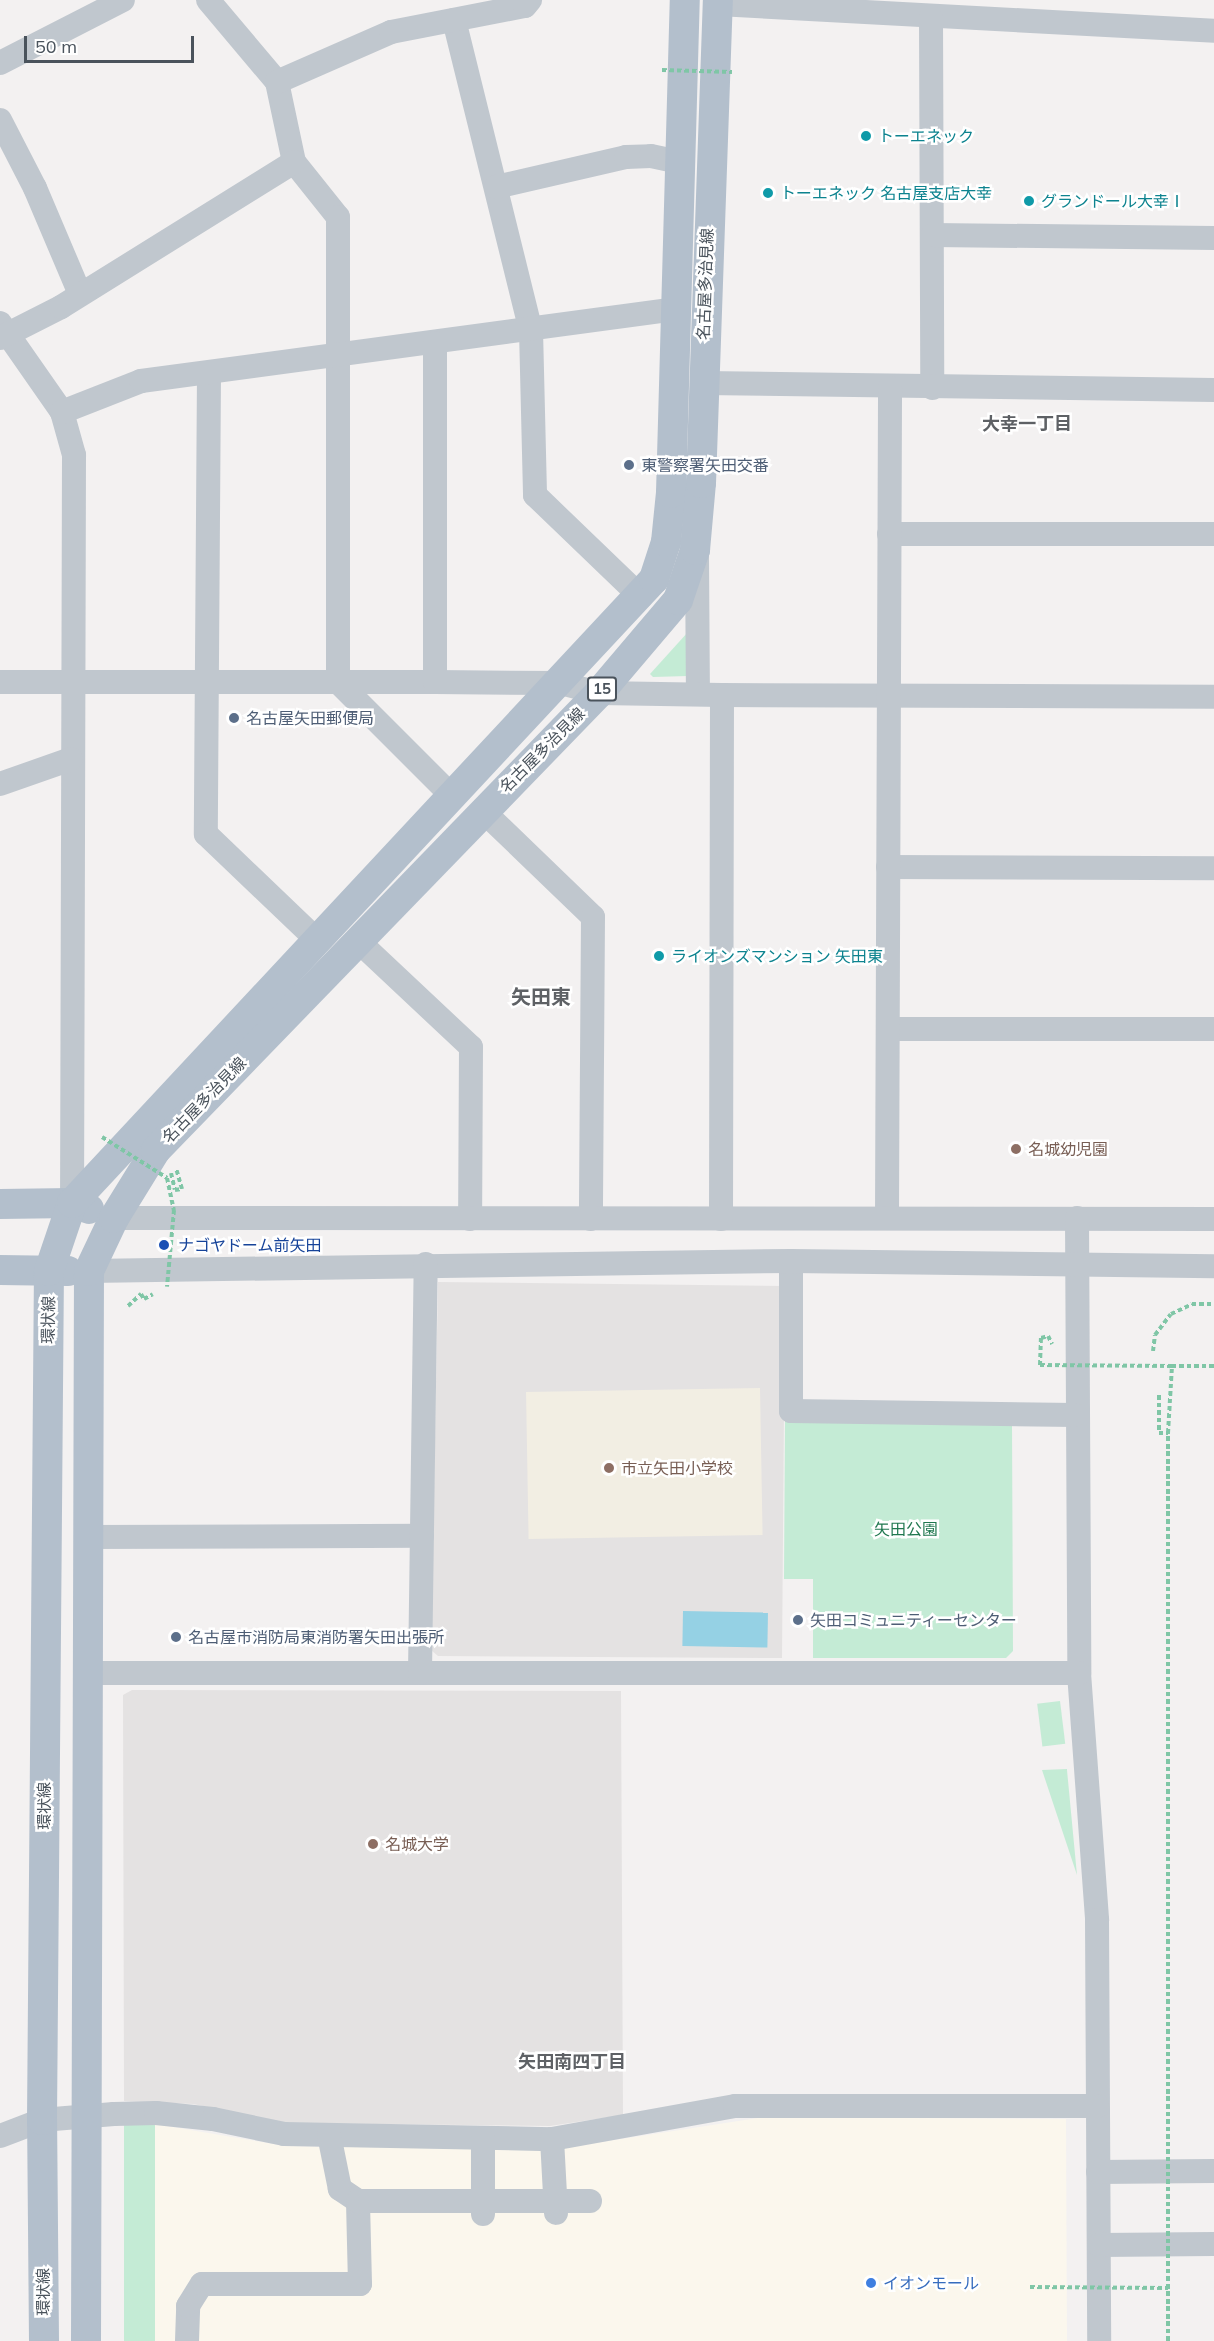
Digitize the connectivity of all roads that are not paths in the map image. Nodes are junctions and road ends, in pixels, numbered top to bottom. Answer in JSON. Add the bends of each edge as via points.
{"nodes":[{"id":1,"x":123,"y":0,"type":"edge"},
{"id":2,"x":208,"y":0,"type":"edge"},
{"id":3,"x":530,"y":0,"type":"edge"},
{"id":4,"x":681,"y":0,"type":"edge"},
{"id":5,"x":718,"y":2,"type":"edge"},
{"id":6,"x":931,"y":18,"type":"junction"},
{"id":7,"x":454,"y":20,"type":"junction"},
{"id":8,"x":1214,"y":31,"type":"edge"},
{"id":9,"x":0,"y":63,"type":"edge"},
{"id":10,"x":277,"y":82,"type":"junction"},
{"id":11,"x":0,"y":120,"type":"edge"},
{"id":12,"x":294,"y":162,"type":"junction"},
{"id":13,"x":680,"y":162,"type":"junction"},
{"id":14,"x":496,"y":187,"type":"junction"},
{"id":15,"x":933,"y":235,"type":"junction"},
{"id":16,"x":1214,"y":238,"type":"edge"},
{"id":17,"x":80,"y":294,"type":"junction"},
{"id":18,"x":677,"y":309,"type":"junction"},
{"id":19,"x":531,"y":330,"type":"junction"},
{"id":20,"x":3,"y":332,"type":"edge"},
{"id":21,"x":435,"y":344,"type":"junction"},
{"id":22,"x":339,"y":355,"type":"junction"},
{"id":23,"x":209,"y":373,"type":"junction"},
{"id":24,"x":703,"y":383,"type":"junction"},
{"id":25,"x":890,"y":388,"type":"junction"},
{"id":26,"x":932,"y":388,"type":"junction"},
{"id":27,"x":1214,"y":390,"type":"edge"},
{"id":28,"x":62,"y":412,"type":"junction"},
{"id":29,"x":890,"y":534,"type":"junction"},
{"id":30,"x":1214,"y":534,"type":"edge"},
{"id":31,"x":696,"y":535,"type":"junction"},
{"id":32,"x":641,"y":597,"type":"junction"},
{"id":33,"x":0,"y":682,"type":"edge"},
{"id":34,"x":208,"y":682,"type":"junction"},
{"id":35,"x":338,"y":682,"type":"junction"},
{"id":36,"x":435,"y":682,"type":"junction"},
{"id":37,"x":72,"y":683,"type":"junction"},
{"id":38,"x":560,"y":684,"type":"junction"},
{"id":39,"x":599,"y":693,"type":"junction"},
{"id":40,"x":710,"y":695,"type":"junction"},
{"id":41,"x":888,"y":695,"type":"junction"},
{"id":42,"x":1214,"y":697,"type":"edge"},
{"id":43,"x":71,"y":759,"type":"junction"},
{"id":44,"x":0,"y":784,"type":"edge"},
{"id":45,"x":453,"y":797,"type":"junction"},
{"id":46,"x":482,"y":810,"type":"junction"},
{"id":47,"x":888,"y":867,"type":"junction"},
{"id":48,"x":1214,"y":868,"type":"edge"},
{"id":49,"x":357,"y":940,"type":"junction"},
{"id":50,"x":318,"y":941,"type":"junction"},
{"id":51,"x":888,"y":1029,"type":"junction"},
{"id":52,"x":1214,"y":1029,"type":"edge"},
{"id":53,"x":72,"y":1203,"type":"junction"},
{"id":54,"x":0,"y":1204,"type":"edge"},
{"id":55,"x":887,"y":1217,"type":"junction"},
{"id":56,"x":114,"y":1218,"type":"junction"},
{"id":57,"x":1077,"y":1218,"type":"junction"},
{"id":58,"x":470,"y":1219,"type":"junction"},
{"id":59,"x":591,"y":1219,"type":"junction"},
{"id":60,"x":722,"y":1219,"type":"junction"},
{"id":61,"x":1214,"y":1219,"type":"edge"},
{"id":62,"x":791,"y":1261,"type":"junction"},
{"id":63,"x":426,"y":1264,"type":"junction"},
{"id":64,"x":1077,"y":1265,"type":"junction"},
{"id":65,"x":1214,"y":1266,"type":"edge"},
{"id":66,"x":0,"y":1270,"type":"edge"},
{"id":67,"x":49,"y":1271,"type":"junction"},
{"id":68,"x":89,"y":1271,"type":"junction"},
{"id":69,"x":1075,"y":1414,"type":"junction"},
{"id":70,"x":422,"y":1536,"type":"junction"},
{"id":71,"x":89,"y":1537,"type":"junction"},
{"id":72,"x":88,"y":1673,"type":"junction"},
{"id":73,"x":420,"y":1673,"type":"junction"},
{"id":74,"x":1079,"y":1673,"type":"junction"},
{"id":75,"x":1097,"y":2106,"type":"junction"},
{"id":76,"x":85,"y":2115,"type":"junction"},
{"id":77,"x":213,"y":2119,"type":"junction"},
{"id":78,"x":287,"y":2119,"type":"dead end"},
{"id":79,"x":42,"y":2120,"type":"junction"},
{"id":80,"x":329,"y":2135,"type":"junction"},
{"id":81,"x":0,"y":2136,"type":"edge"},
{"id":82,"x":483,"y":2138,"type":"junction"},
{"id":83,"x":552,"y":2139,"type":"junction"},
{"id":84,"x":1214,"y":2171,"type":"edge"},
{"id":85,"x":1098,"y":2172,"type":"junction"},
{"id":86,"x":358,"y":2201,"type":"junction"},
{"id":87,"x":590,"y":2201,"type":"dead end"},
{"id":88,"x":483,"y":2214,"type":"dead end"},
{"id":89,"x":556,"y":2214,"type":"dead end"},
{"id":90,"x":1214,"y":2244,"type":"edge"},
{"id":91,"x":1099,"y":2245,"type":"junction"},
{"id":92,"x":44,"y":2341,"type":"edge"},
{"id":93,"x":86,"y":2341,"type":"edge"},
{"id":94,"x":187,"y":2341,"type":"edge"},
{"id":95,"x":1099,"y":2341,"type":"edge"}],
"edges":[{"from":1,"to":9,"type":"street"},
{"from":2,"to":10,"type":"street"},
{"from":3,"to":7,"type":"street","via":[[525,6]]},
{"from":4,"to":13,"type":"main road","name":"名古屋多治見線","number":"15"},
{"from":5,"to":6,"type":"street"},
{"from":5,"to":24,"type":"main road","name":"名古屋多治見線","number":"15"},
{"from":6,"to":8,"type":"street"},
{"from":6,"to":15,"type":"street"},
{"from":7,"to":10,"type":"street","via":[[391,32]]},
{"from":7,"to":14,"type":"street"},
{"from":10,"to":12,"type":"street"},
{"from":11,"to":17,"type":"street","via":[[35,188]]},
{"from":12,"to":17,"type":"street"},
{"from":12,"to":22,"type":"street","via":[[338,217]]},
{"from":13,"to":14,"type":"street","via":[[651,156],[627,157]]},
{"from":13,"to":18,"type":"main road","name":"名古屋多治見線","number":"15"},
{"from":14,"to":19,"type":"street"},
{"from":15,"to":16,"type":"street"},
{"from":15,"to":26,"type":"street"},
{"from":17,"to":20,"type":"street"},
{"from":18,"to":19,"type":"street"},
{"from":18,"to":32,"type":"main road","name":"名古屋多治見線","number":"15","via":[[666,542],[654,579]]},
{"from":19,"to":21,"type":"street"},
{"from":19,"to":32,"type":"street","via":[[534,495]]},
{"from":20,"to":28,"type":"street"},
{"from":21,"to":22,"type":"street"},
{"from":21,"to":36,"type":"street"},
{"from":22,"to":23,"type":"street"},
{"from":22,"to":35,"type":"street"},
{"from":23,"to":28,"type":"street","via":[[141,381]]},
{"from":23,"to":34,"type":"street"},
{"from":24,"to":25,"type":"street"},
{"from":24,"to":31,"type":"main road","name":"名古屋多治見線","number":"15"},
{"from":25,"to":26,"type":"street"},
{"from":25,"to":29,"type":"street"},
{"from":26,"to":27,"type":"street"},
{"from":28,"to":37,"type":"street","via":[[74,455]]},
{"from":29,"to":30,"type":"street"},
{"from":29,"to":41,"type":"street"},
{"from":31,"to":39,"type":"main road","name":"名古屋多治見線","number":"15","via":[[687,581],[678,600]]},
{"from":31,"to":40,"type":"street"},
{"from":32,"to":38,"type":"main road","name":"名古屋多治見線","number":"15"},
{"from":33,"to":37,"type":"street"},
{"from":34,"to":35,"type":"street"},
{"from":34,"to":37,"type":"street"},
{"from":34,"to":50,"type":"street","via":[[206,834]]},
{"from":35,"to":36,"type":"street"},
{"from":35,"to":45,"type":"street"},
{"from":36,"to":38,"type":"street"},
{"from":37,"to":43,"type":"street"},
{"from":38,"to":39,"type":"street"},
{"from":38,"to":45,"type":"main road","name":"名古屋多治見線","number":"15"},
{"from":39,"to":40,"type":"street"},
{"from":39,"to":46,"type":"main road","name":"名古屋多治見線","number":"15"},
{"from":40,"to":41,"type":"street"},
{"from":40,"to":60,"type":"street"},
{"from":41,"to":42,"type":"street"},
{"from":41,"to":47,"type":"street"},
{"from":43,"to":44,"type":"street"},
{"from":43,"to":53,"type":"street"},
{"from":45,"to":50,"type":"main road","name":"名古屋多治見線","number":"15"},
{"from":46,"to":49,"type":"main road","name":"名古屋多治見線","number":"15"},
{"from":46,"to":59,"type":"street","via":[[593,917]]},
{"from":47,"to":48,"type":"street"},
{"from":47,"to":51,"type":"street"},
{"from":49,"to":56,"type":"main road","name":"名古屋多治見線","number":"15","via":[[156,1150]]},
{"from":49,"to":58,"type":"street","via":[[471,1047]]},
{"from":50,"to":53,"type":"main road","name":"名古屋多治見線","number":"15"},
{"from":51,"to":52,"type":"street"},
{"from":51,"to":55,"type":"street"},
{"from":53,"to":54,"type":"main road"},
{"from":53,"to":56,"type":"main road"},
{"from":53,"to":67,"type":"main road","name":"名古屋多治見線","number":"15"},
{"from":55,"to":57,"type":"street"},
{"from":55,"to":60,"type":"street"},
{"from":56,"to":58,"type":"street"},
{"from":56,"to":68,"type":"main road","name":"名古屋多治見線","number":"15"},
{"from":57,"to":61,"type":"street"},
{"from":57,"to":64,"type":"street"},
{"from":58,"to":59,"type":"street"},
{"from":59,"to":60,"type":"street"},
{"from":62,"to":63,"type":"street"},
{"from":62,"to":64,"type":"street"},
{"from":62,"to":69,"type":"street","via":[[791,1411]]},
{"from":63,"to":68,"type":"street"},
{"from":63,"to":70,"type":"street"},
{"from":64,"to":65,"type":"street"},
{"from":64,"to":69,"type":"street"},
{"from":66,"to":67,"type":"main road"},
{"from":67,"to":68,"type":"main road"},
{"from":67,"to":79,"type":"main road","name":"環状線"},
{"from":68,"to":71,"type":"main road"},
{"from":69,"to":74,"type":"street"},
{"from":70,"to":71,"type":"street"},
{"from":70,"to":73,"type":"street"},
{"from":71,"to":72,"type":"main road"},
{"from":72,"to":73,"type":"street"},
{"from":72,"to":76,"type":"main road"},
{"from":73,"to":74,"type":"street"},
{"from":74,"to":75,"type":"street","via":[[1097,1920]]},
{"from":75,"to":83,"type":"street","via":[[746,2106]]},
{"from":75,"to":85,"type":"street"},
{"from":76,"to":77,"type":"street","via":[[156,2113]]},
{"from":76,"to":79,"type":"street"},
{"from":76,"to":93,"type":"main road"},
{"from":77,"to":78,"type":"street"},
{"from":77,"to":80,"type":"street","via":[[284,2134]]},
{"from":79,"to":81,"type":"street"},
{"from":79,"to":92,"type":"main road","name":"環状線"},
{"from":80,"to":82,"type":"street"},
{"from":80,"to":86,"type":"street","via":[[340,2189]]},
{"from":82,"to":83,"type":"street"},
{"from":82,"to":88,"type":"street"},
{"from":83,"to":89,"type":"street"},
{"from":84,"to":85,"type":"street"},
{"from":85,"to":91,"type":"street"},
{"from":86,"to":87,"type":"street","bridge":true},
{"from":86,"to":94,"type":"street","via":[[360,2284],[202,2284],[188,2306]]},
{"from":90,"to":91,"type":"street"},
{"from":91,"to":95,"type":"street"}]}
